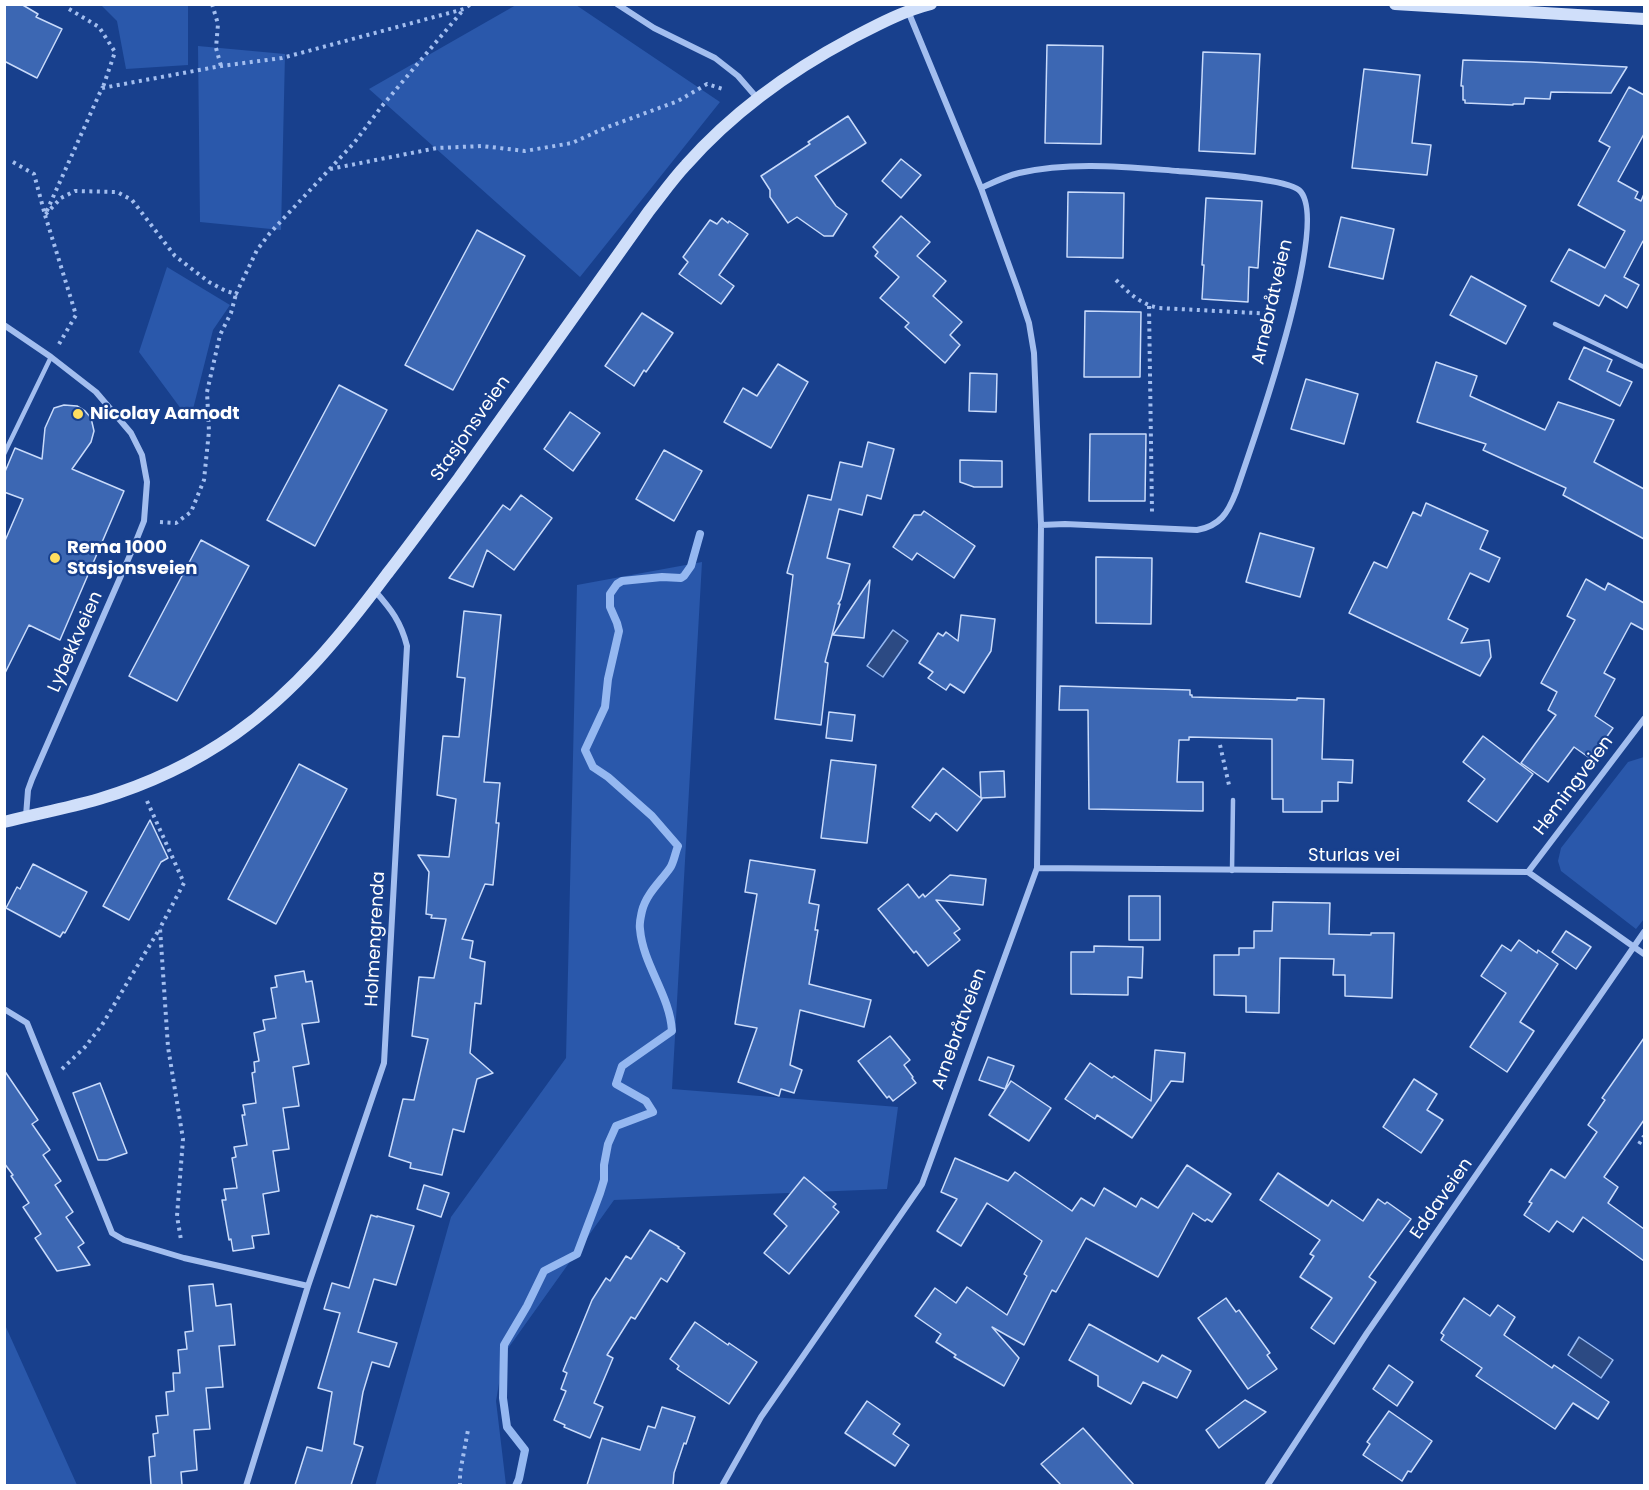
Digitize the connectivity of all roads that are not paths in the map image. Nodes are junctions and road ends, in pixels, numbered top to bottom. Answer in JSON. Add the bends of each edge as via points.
{"nodes":[{"id":1,"x":617,"y":4,"type":"edge"},
{"id":2,"x":931,"y":4,"type":"edge"},
{"id":3,"x":1395,"y":4,"type":"edge"},
{"id":4,"x":907,"y":8,"type":"edge"},
{"id":5,"x":1644,"y":20,"type":"edge"},
{"id":6,"x":758,"y":99,"type":"junction"},
{"id":7,"x":981,"y":188,"type":"junction"},
{"id":8,"x":1555,"y":324,"type":"dead end"},
{"id":9,"x":4,"y":325,"type":"edge"},
{"id":10,"x":51,"y":357,"type":"junction"},
{"id":11,"x":1644,"y":367,"type":"edge"},
{"id":12,"x":4,"y":454,"type":"edge"},
{"id":13,"x":1041,"y":525,"type":"junction"},
{"id":14,"x":375,"y":591,"type":"junction"},
{"id":15,"x":1644,"y":719,"type":"edge"},
{"id":16,"x":1233,"y":800,"type":"road end"},
{"id":17,"x":26,"y":816,"type":"junction"},
{"id":18,"x":4,"y":822,"type":"edge"},
{"id":19,"x":1037,"y":868,"type":"junction"},
{"id":20,"x":1232,"y":871,"type":"junction"},
{"id":21,"x":1528,"y":872,"type":"junction"},
{"id":22,"x":1644,"y":932,"type":"edge"},
{"id":23,"x":1634,"y":946,"type":"junction"},
{"id":24,"x":1644,"y":954,"type":"edge"},
{"id":25,"x":4,"y":1009,"type":"edge"},
{"id":26,"x":308,"y":1286,"type":"junction"},
{"id":27,"x":246,"y":1485,"type":"edge"},
{"id":28,"x":722,"y":1485,"type":"edge"},
{"id":29,"x":1267,"y":1485,"type":"edge"}],
"edges":[{"from":1,"to":6,"type":"street","via":[[721,62]]},
{"from":2,"to":4,"type":"street","name":"Stasjonsveien"},
{"from":3,"to":5,"type":"street"},
{"from":4,"to":6,"type":"street","name":"Stasjonsveien","via":[[824,53]]},
{"from":4,"to":7,"type":"street","name":"Arnebråtveien"},
{"from":6,"to":14,"type":"street","name":"Stasjonsveien","via":[[716,134],[669,184]]},
{"from":7,"to":13,"type":"street","name":"Arnebråtveien","via":[[1029,323],[1034,353]]},
{"from":7,"to":13,"type":"street","name":"Arnebråtveien","via":[[1039,170],[1121,166],[1276,182],[1300,191],[1307,207],[1304,262],[1278,364],[1232,504],[1224,516],[1197,530]]},
{"from":8,"to":11,"type":"lane"},
{"from":9,"to":10,"type":"street","name":"Lybekkveien"},
{"from":10,"to":12,"type":"lane"},
{"from":10,"to":17,"type":"street","name":"Lybekkveien","via":[[96,392],[131,433],[142,455],[147,482],[144,521],[32,779]]},
{"from":13,"to":19,"type":"street","name":"Arnebråtveien"},
{"from":14,"to":17,"type":"street","name":"Stasjonsveien","via":[[283,695],[214,747],[139,785]]},
{"from":14,"to":26,"type":"street","name":"Holmengrenda","via":[[397,618],[406,646],[384,1063]]},
{"from":15,"to":21,"type":"street","name":"Hemingveien"},
{"from":16,"to":20,"type":"lane"},
{"from":17,"to":18,"type":"street","name":"Stasjonsveien"},
{"from":19,"to":20,"type":"street","name":"Sturlas vei"},
{"from":19,"to":28,"type":"street","name":"Arnebråtveien","via":[[922,1184],[761,1417]]},
{"from":20,"to":21,"type":"street","name":"Sturlas vei"},
{"from":21,"to":23,"type":"street"},
{"from":22,"to":23,"type":"street","name":"Eddaveien"},
{"from":23,"to":24,"type":"street"},
{"from":23,"to":29,"type":"street","name":"Eddaveien"},
{"from":25,"to":26,"type":"street","via":[[27,1023],[112,1233],[184,1258]]},
{"from":26,"to":27,"type":"street","name":"Holmengrenda"}]}
